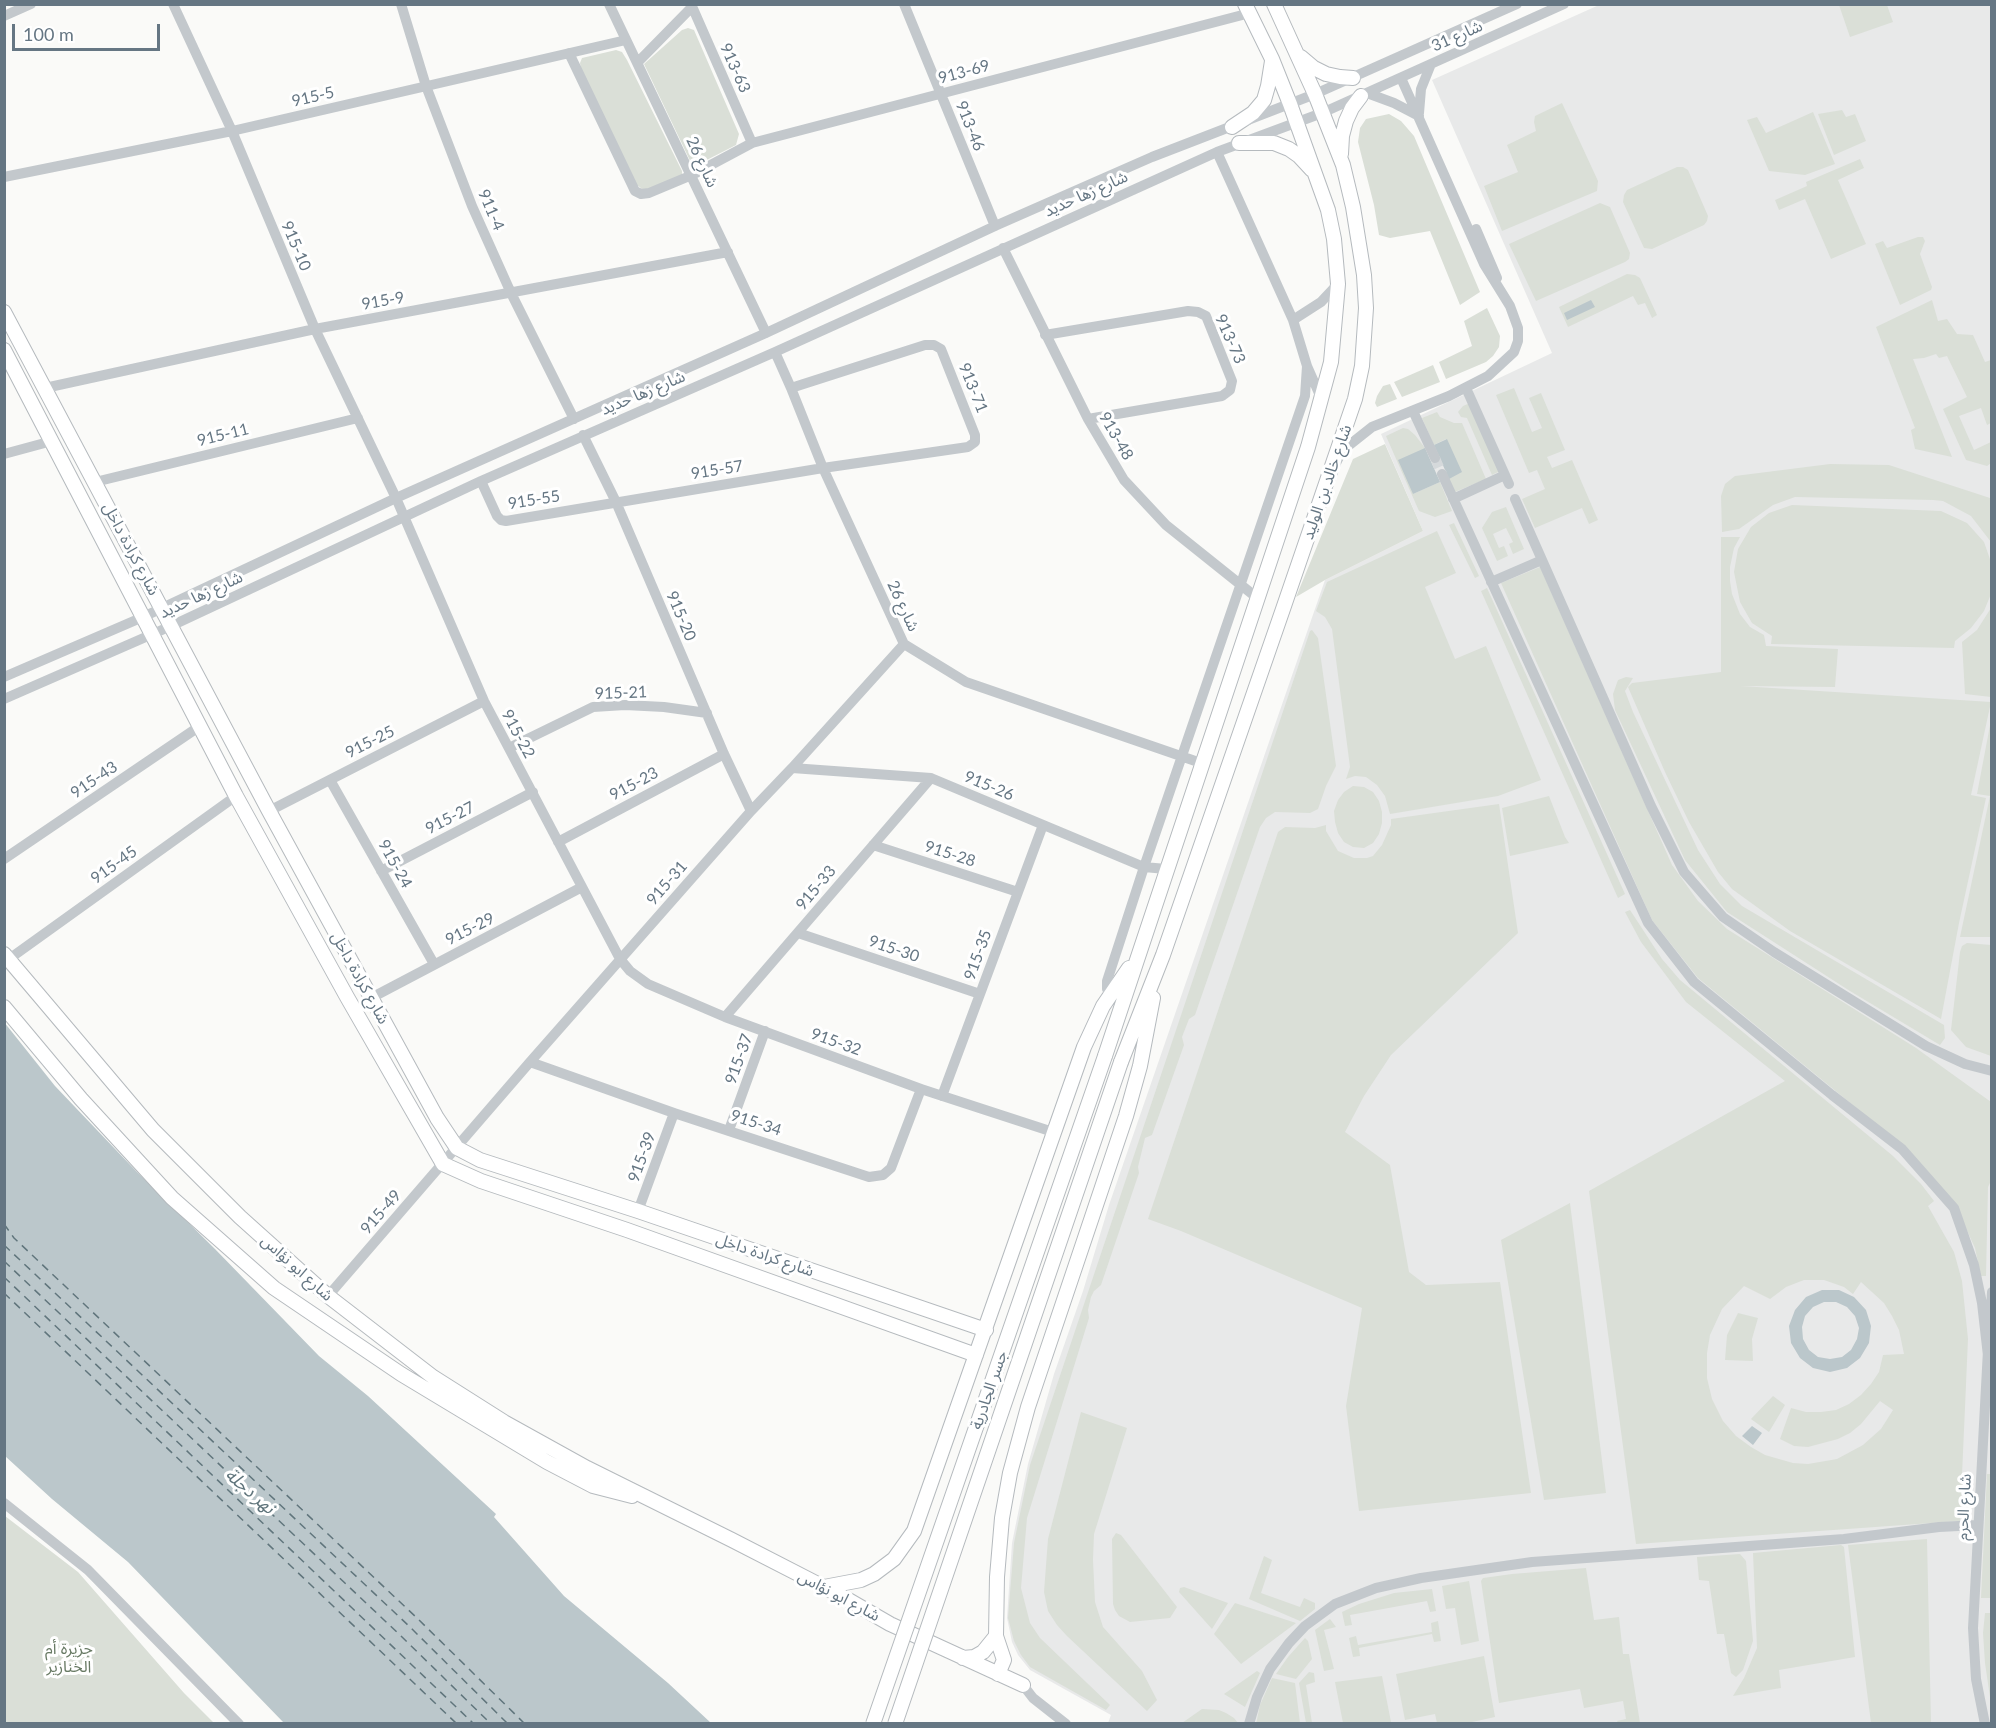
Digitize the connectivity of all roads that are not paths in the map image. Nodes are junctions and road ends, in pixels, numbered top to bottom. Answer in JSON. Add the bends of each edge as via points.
{"nodes":[{"id":1,"x":31,"y":4,"type":"edge"},
{"id":2,"x":173,"y":4,"type":"edge"},
{"id":3,"x":401,"y":4,"type":"edge"},
{"id":4,"x":609,"y":4,"type":"edge"},
{"id":5,"x":904,"y":4,"type":"edge"},
{"id":6,"x":1274,"y":4,"type":"edge"},
{"id":7,"x":1517,"y":4,"type":"edge"},
{"id":8,"x":1564,"y":4,"type":"edge"},
{"id":9,"x":691,"y":6,"type":"edge"},
{"id":10,"x":1247,"y":9,"type":"edge"},
{"id":11,"x":4,"y":16,"type":"edge"},
{"id":12,"x":626,"y":40,"type":"junction"},
{"id":13,"x":1294,"y":50,"type":"junction"},
{"id":14,"x":569,"y":53,"type":"junction"},
{"id":15,"x":1272,"y":59,"type":"junction"},
{"id":16,"x":638,"y":62,"type":"junction"},
{"id":17,"x":1431,"y":64,"type":"junction"},
{"id":18,"x":1353,"y":78,"type":"junction"},
{"id":19,"x":1401,"y":78,"type":"junction"},
{"id":20,"x":426,"y":86,"type":"junction"},
{"id":21,"x":941,"y":94,"type":"junction"},
{"id":22,"x":1315,"y":94,"type":"junction"},
{"id":23,"x":1364,"y":94,"type":"junction"},
{"id":24,"x":1284,"y":107,"type":"junction"},
{"id":25,"x":1322,"y":113,"type":"junction"},
{"id":26,"x":1419,"y":116,"type":"junction"},
{"id":27,"x":1291,"y":125,"type":"junction"},
{"id":28,"x":1232,"y":127,"type":"junction"},
{"id":29,"x":231,"y":131,"type":"junction"},
{"id":30,"x":752,"y":143,"type":"junction"},
{"id":31,"x":1239,"y":143,"type":"junction"},
{"id":32,"x":1217,"y":152,"type":"junction"},
{"id":33,"x":1342,"y":165,"type":"junction"},
{"id":34,"x":1315,"y":173,"type":"junction"},
{"id":35,"x":692,"y":176,"type":"junction"},
{"id":36,"x":4,"y":177,"type":"edge"},
{"id":37,"x":995,"y":226,"type":"junction"},
{"id":38,"x":1003,"y":248,"type":"junction"},
{"id":39,"x":728,"y":252,"type":"junction"},
{"id":40,"x":1338,"y":284,"type":"junction"},
{"id":41,"x":511,"y":293,"type":"junction"},
{"id":42,"x":4,"y":312,"type":"edge"},
{"id":43,"x":1293,"y":320,"type":"junction"},
{"id":44,"x":315,"y":329,"type":"junction"},
{"id":45,"x":766,"y":333,"type":"junction"},
{"id":46,"x":1045,"y":335,"type":"junction"},
{"id":47,"x":4,"y":350,"type":"edge"},
{"id":48,"x":775,"y":352,"type":"junction"},
{"id":49,"x":1307,"y":366,"type":"junction"},
{"id":50,"x":791,"y":387,"type":"junction"},
{"id":51,"x":1467,"y":388,"type":"junction"},
{"id":52,"x":48,"y":393,"type":"junction"},
{"id":53,"x":1322,"y":400,"type":"junction"},
{"id":54,"x":34,"y":406,"type":"junction"},
{"id":55,"x":1413,"y":411,"type":"junction"},
{"id":56,"x":358,"y":418,"type":"junction"},
{"id":57,"x":574,"y":419,"type":"junction"},
{"id":58,"x":1088,"y":419,"type":"junction"},
{"id":59,"x":583,"y":435,"type":"junction"},
{"id":60,"x":52,"y":441,"type":"junction"},
{"id":61,"x":4,"y":454,"type":"edge"},
{"id":62,"x":1435,"y":458,"type":"tunnel mouth"},
{"id":63,"x":823,"y":468,"type":"junction"},
{"id":64,"x":1442,"y":474,"type":"tunnel mouth"},
{"id":65,"x":481,"y":481,"type":"junction"},
{"id":66,"x":1327,"y":481,"type":"junction"},
{"id":67,"x":95,"y":482,"type":"junction"},
{"id":68,"x":396,"y":498,"type":"junction"},
{"id":69,"x":1453,"y":499,"type":"junction"},
{"id":70,"x":1515,"y":499,"type":"dead end"},
{"id":71,"x":616,"y":502,"type":"junction"},
{"id":72,"x":403,"y":516,"type":"junction"},
{"id":73,"x":1542,"y":560,"type":"junction"},
{"id":74,"x":1491,"y":582,"type":"junction"},
{"id":75,"x":1241,"y":585,"type":"junction"},
{"id":76,"x":1256,"y":597,"type":"junction"},
{"id":77,"x":162,"y":608,"type":"junction"},
{"id":78,"x":143,"y":617,"type":"junction"},
{"id":79,"x":171,"y":626,"type":"junction"},
{"id":80,"x":152,"y":634,"type":"junction"},
{"id":81,"x":904,"y":644,"type":"junction"},
{"id":82,"x":4,"y":677,"type":"edge"},
{"id":83,"x":4,"y":699,"type":"edge"},
{"id":84,"x":484,"y":701,"type":"junction"},
{"id":85,"x":707,"y":714,"type":"junction"},
{"id":86,"x":200,"y":726,"type":"junction"},
{"id":87,"x":509,"y":748,"type":"junction"},
{"id":88,"x":724,"y":754,"type":"junction"},
{"id":89,"x":1182,"y":758,"type":"junction"},
{"id":90,"x":1201,"y":763,"type":"junction"},
{"id":91,"x":792,"y":768,"type":"junction"},
{"id":92,"x":931,"y":778,"type":"junction"},
{"id":93,"x":330,"y":780,"type":"junction"},
{"id":94,"x":532,"y":792,"type":"junction"},
{"id":95,"x":236,"y":796,"type":"junction"},
{"id":96,"x":269,"y":811,"type":"junction"},
{"id":97,"x":751,"y":811,"type":"junction"},
{"id":98,"x":1043,"y":825,"type":"junction"},
{"id":99,"x":558,"y":842,"type":"junction"},
{"id":100,"x":873,"y":845,"type":"junction"},
{"id":101,"x":4,"y":859,"type":"edge"},
{"id":102,"x":1144,"y":867,"type":"junction"},
{"id":103,"x":1166,"y":869,"type":"junction"},
{"id":104,"x":381,"y":871,"type":"junction"},
{"id":105,"x":582,"y":887,"type":"junction"},
{"id":106,"x":1018,"y":892,"type":"junction"},
{"id":107,"x":798,"y":933,"type":"junction"},
{"id":108,"x":1140,"y":948,"type":"junction"},
{"id":109,"x":1163,"y":955,"type":"junction"},
{"id":110,"x":7,"y":956,"type":"edge"},
{"id":111,"x":620,"y":959,"type":"junction"},
{"id":112,"x":434,"y":964,"type":"junction"},
{"id":113,"x":980,"y":994,"type":"junction"},
{"id":114,"x":1111,"y":995,"type":"junction"},
{"id":115,"x":371,"y":998,"type":"junction"},
{"id":116,"x":4,"y":1007,"type":"edge"},
{"id":117,"x":725,"y":1017,"type":"junction"},
{"id":118,"x":765,"y":1031,"type":"junction"},
{"id":119,"x":530,"y":1062,"type":"junction"},
{"id":120,"x":1992,"y":1071,"type":"edge"},
{"id":121,"x":921,"y":1089,"type":"junction"},
{"id":122,"x":942,"y":1096,"type":"junction"},
{"id":123,"x":674,"y":1113,"type":"junction"},
{"id":124,"x":729,"y":1131,"type":"junction"},
{"id":125,"x":1053,"y":1132,"type":"junction"},
{"id":126,"x":458,"y":1148,"type":"junction"},
{"id":127,"x":443,"y":1164,"type":"junction"},
{"id":128,"x":638,"y":1211,"type":"junction"},
{"id":129,"x":1992,"y":1292,"type":"edge"},
{"id":130,"x":327,"y":1296,"type":"junction"},
{"id":131,"x":986,"y":1330,"type":"junction"},
{"id":132,"x":976,"y":1355,"type":"junction"},
{"id":133,"x":1988,"y":1356,"type":"junction"},
{"id":134,"x":4,"y":1503,"type":"edge"},
{"id":135,"x":657,"y":1503,"type":"junction"},
{"id":136,"x":1978,"y":1525,"type":"junction"},
{"id":137,"x":824,"y":1587,"type":"junction"},
{"id":138,"x":996,"y":1636,"type":"junction"},
{"id":139,"x":963,"y":1658,"type":"junction"},
{"id":140,"x":998,"y":1674,"type":"junction"},
{"id":141,"x":1023,"y":1686,"type":"junction"},
{"id":142,"x":239,"y":1724,"type":"edge"},
{"id":143,"x":873,"y":1724,"type":"edge"},
{"id":144,"x":895,"y":1724,"type":"edge"},
{"id":145,"x":1066,"y":1724,"type":"edge"},
{"id":146,"x":1249,"y":1724,"type":"edge"},
{"id":147,"x":1985,"y":1724,"type":"edge"}],
"edges":[{"from":1,"to":11,"type":"street"},
{"from":2,"to":29,"type":"street","name":"915-10"},
{"from":3,"to":20,"type":"street","name":"911-4"},
{"from":4,"to":12,"type":"street","name":"شارع 26"},
{"from":5,"to":21,"type":"street","name":"913-46"},
{"from":6,"to":13,"type":"main road","name":"شارع خالد بن الوليد"},
{"from":7,"to":18,"type":"street","name":"شارع 31"},
{"from":8,"to":17,"type":"street","name":"شارع 31"},
{"from":9,"to":16,"type":"street"},
{"from":9,"to":30,"type":"street","name":"913-63"},
{"from":10,"to":15,"type":"main road","name":"شارع خالد بن الوليد"},
{"from":10,"to":21,"type":"street","name":"913-69"},
{"from":12,"to":14,"type":"street","name":"915-5"},
{"from":12,"to":16,"type":"street","name":"شارع 26"},
{"from":13,"to":18,"type":"main road","via":[[1323,73]]},
{"from":13,"to":22,"type":"main road","name":"شارع خالد بن الوليد"},
{"from":14,"to":20,"type":"street","name":"915-5"},
{"from":14,"to":35,"type":"street","name":"913-69","via":[[635,191],[649,193]]},
{"from":15,"to":24,"type":"main road","name":"شارع خالد بن الوليد"},
{"from":15,"to":28,"type":"main road","via":[[1264,100],[1253,114]]},
{"from":16,"to":35,"type":"street","name":"شارع 26"},
{"from":17,"to":19,"type":"street","name":"شارع 31"},
{"from":17,"to":26,"type":"street","via":[[1421,89]]},
{"from":18,"to":22,"type":"street","name":"شارع 31"},
{"from":19,"to":23,"type":"street","name":"شارع 31"},
{"from":19,"to":26,"type":"street"},
{"from":20,"to":29,"type":"street","name":"915-5"},
{"from":20,"to":41,"type":"street","name":"911-4","via":[[472,206]]},
{"from":21,"to":30,"type":"street","name":"913-69"},
{"from":21,"to":37,"type":"street","name":"913-46"},
{"from":22,"to":24,"type":"street","name":"شارع زها حديد"},
{"from":22,"to":25,"type":"main road","name":"شارع خالد بن الوليد"},
{"from":23,"to":25,"type":"street","name":"شارع 31"},
{"from":23,"to":26,"type":"street"},
{"from":23,"to":33,"type":"main road","via":[[1352,108],[1342,136]]},
{"from":24,"to":27,"type":"main road","name":"شارع خالد بن الوليد"},
{"from":24,"to":28,"type":"street","name":"شارع زها حديد"},
{"from":25,"to":27,"type":"street","name":"شارع زها حديد"},
{"from":25,"to":33,"type":"main road","name":"شارع خالد بن الوليد"},
{"from":26,"to":51,"type":"street","via":[[1484,264],[1510,306],[1518,328],[1514,352],[1488,376]]},
{"from":27,"to":31,"type":"street","name":"شارع زها حديد"},
{"from":27,"to":34,"type":"main road","name":"شارع خالد بن الوليد"},
{"from":28,"to":37,"type":"street","name":"شارع زها حديد","via":[[1152,157]]},
{"from":29,"to":36,"type":"street","name":"915-5"},
{"from":29,"to":44,"type":"street","name":"915-10"},
{"from":30,"to":35,"type":"street","name":"913-69"},
{"from":31,"to":32,"type":"street","name":"شارع زها حديد"},
{"from":31,"to":34,"type":"main road","via":[[1274,143],[1299,156]]},
{"from":32,"to":38,"type":"street","name":"شارع زها حديد"},
{"from":32,"to":43,"type":"street"},
{"from":33,"to":66,"type":"main road","name":"شارع خالد بن الوليد","via":[[1364,275],[1365,336],[1355,399]]},
{"from":34,"to":40,"type":"main road","name":"شارع خالد بن الوليد","via":[[1332,229]]},
{"from":35,"to":39,"type":"street","name":"شارع 26"},
{"from":37,"to":45,"type":"street","name":"شارع زها حديد"},
{"from":38,"to":46,"type":"street","name":"913-48"},
{"from":38,"to":48,"type":"street","name":"شارع زها حديد"},
{"from":39,"to":41,"type":"street","name":"915-9"},
{"from":39,"to":45,"type":"street","name":"شارع 26"},
{"from":40,"to":43,"type":"street","via":[[1321,303]]},
{"from":40,"to":53,"type":"main road","name":"شارع خالد بن الوليد","via":[[1331,362]]},
{"from":41,"to":44,"type":"street","name":"915-9"},
{"from":41,"to":57,"type":"street","name":"911-4"},
{"from":42,"to":52,"type":"main road","name":"شارع كرادة داخل"},
{"from":43,"to":49,"type":"street"},
{"from":44,"to":52,"type":"street","name":"915-9"},
{"from":44,"to":56,"type":"street","name":"915-10"},
{"from":45,"to":57,"type":"street","name":"شارع زها حديد"},
{"from":46,"to":58,"type":"street","name":"913-48"},
{"from":46,"to":58,"type":"street","name":"913-73","via":[[1188,311],[1206,316],[1232,381],[1230,390],[1222,396]]},
{"from":47,"to":54,"type":"main road","name":"شارع كرادة داخل"},
{"from":48,"to":50,"type":"street","name":"شارع 26"},
{"from":48,"to":59,"type":"street","name":"شارع زها حديد"},
{"from":49,"to":53,"type":"street"},
{"from":49,"to":75,"type":"street","via":[[1305,396]]},
{"from":50,"to":63,"type":"street","name":"شارع 26"},
{"from":50,"to":63,"type":"street","name":"913-71","via":[[934,345],[941,350],[975,435],[975,442],[968,447]]},
{"from":51,"to":55,"type":"street"},
{"from":51,"to":69,"type":"street","via":[[1507,480]]},
{"from":52,"to":54,"type":"main road"},
{"from":52,"to":67,"type":"main road","name":"شارع كرادة داخل"},
{"from":53,"to":76,"type":"main road","name":"شارع خالد بن الوليد"},
{"from":54,"to":60,"type":"main road","name":"شارع كرادة داخل"},
{"from":55,"to":62,"type":"street"},
{"from":55,"to":66,"type":"street","via":[[1360,436],[1343,450]]},
{"from":56,"to":67,"type":"street","name":"915-11"},
{"from":56,"to":68,"type":"street","name":"915-10"},
{"from":57,"to":68,"type":"street","name":"شارع زها حديد"},
{"from":58,"to":75,"type":"street","name":"913-48","via":[[1124,480],[1166,525]]},
{"from":59,"to":65,"type":"street","name":"شارع زها حديد"},
{"from":59,"to":71,"type":"street","name":"915-20"},
{"from":60,"to":61,"type":"street"},
{"from":60,"to":78,"type":"main road","name":"شارع كرادة داخل"},
{"from":63,"to":71,"type":"street","name":"915-57"},
{"from":63,"to":81,"type":"street","name":"شارع 26"},
{"from":64,"to":69,"type":"street"},
{"from":65,"to":71,"type":"street","name":"915-55","via":[[496,516],[506,521]]},
{"from":65,"to":72,"type":"street","name":"شارع زها حديد"},
{"from":66,"to":109,"type":"main road","name":"شارع خالد بن الوليد"},
{"from":67,"to":77,"type":"main road","name":"شارع كرادة داخل"},
{"from":68,"to":72,"type":"street","name":"915-22"},
{"from":68,"to":77,"type":"street","name":"شارع زها حديد"},
{"from":69,"to":74,"type":"street"},
{"from":70,"to":73,"type":"street"},
{"from":71,"to":85,"type":"street","name":"915-20"},
{"from":72,"to":79,"type":"street","name":"شارع زها حديد"},
{"from":72,"to":84,"type":"street","name":"915-22"},
{"from":73,"to":74,"type":"street"},
{"from":73,"to":120,"type":"street","via":[[1650,806],[1684,872],[1723,917],[1926,1046],[1965,1064]]},
{"from":74,"to":133,"type":"street","via":[[1648,923],[1694,982],[1902,1149],[1954,1208],[1974,1265]]},
{"from":75,"to":76,"type":"street","name":"913-48"},
{"from":75,"to":89,"type":"street"},
{"from":76,"to":90,"type":"main road","name":"شارع خالد بن الوليد"},
{"from":77,"to":78,"type":"street","name":"شارع زها حديد"},
{"from":77,"to":79,"type":"main road","name":"شارع كرادة داخل"},
{"from":78,"to":80,"type":"main road","name":"شارع كرادة داخل"},
{"from":78,"to":82,"type":"street","name":"شارع زها حديد"},
{"from":79,"to":80,"type":"street","name":"شارع زها حديد"},
{"from":79,"to":96,"type":"main road","name":"شارع كرادة داخل"},
{"from":80,"to":83,"type":"street","name":"شارع زها حديد"},
{"from":80,"to":86,"type":"main road","name":"شارع كرادة داخل"},
{"from":81,"to":89,"type":"street","name":"شارع 26","via":[[966,682]]},
{"from":81,"to":91,"type":"street","name":"915-31"},
{"from":84,"to":87,"type":"street","name":"915-22"},
{"from":84,"to":93,"type":"street","name":"915-25"},
{"from":85,"to":87,"type":"street","name":"915-21","via":[[655,706],[593,707]]},
{"from":85,"to":88,"type":"street","name":"915-20"},
{"from":86,"to":95,"type":"main road","name":"شارع كرادة داخل"},
{"from":86,"to":101,"type":"street","name":"915-43"},
{"from":87,"to":94,"type":"street","name":"915-22"},
{"from":88,"to":97,"type":"street","name":"915-20"},
{"from":88,"to":99,"type":"street","name":"915-23"},
{"from":89,"to":90,"type":"street","name":"شارع 26"},
{"from":89,"to":102,"type":"street"},
{"from":90,"to":103,"type":"main road","name":"شارع خالد بن الوليد"},
{"from":91,"to":92,"type":"street","name":"915-26"},
{"from":91,"to":97,"type":"street","name":"915-31"},
{"from":92,"to":98,"type":"street","name":"915-26"},
{"from":92,"to":100,"type":"street","name":"915-33"},
{"from":93,"to":96,"type":"street","name":"915-25"},
{"from":93,"to":104,"type":"street","name":"915-24"},
{"from":94,"to":99,"type":"street","name":"915-22"},
{"from":94,"to":104,"type":"street","name":"915-27"},
{"from":95,"to":110,"type":"street","name":"915-45"},
{"from":95,"to":127,"type":"main road","name":"شارع كرادة داخل"},
{"from":96,"to":115,"type":"main road","name":"شارع كرادة داخل"},
{"from":97,"to":111,"type":"street","name":"915-31"},
{"from":98,"to":102,"type":"street","name":"915-26"},
{"from":98,"to":106,"type":"street","name":"915-35"},
{"from":99,"to":105,"type":"street","name":"915-22"},
{"from":100,"to":106,"type":"street","name":"915-28"},
{"from":100,"to":107,"type":"street","name":"915-33"},
{"from":102,"to":103,"type":"street","name":"915-26"},
{"from":102,"to":114,"type":"street","via":[[1107,981]]},
{"from":103,"to":108,"type":"main road","name":"شارع خالد بن الوليد"},
{"from":104,"to":112,"type":"street","name":"915-24"},
{"from":105,"to":111,"type":"street","name":"915-22"},
{"from":105,"to":112,"type":"street","name":"915-29"},
{"from":106,"to":113,"type":"street","name":"915-35"},
{"from":107,"to":113,"type":"street","name":"915-30"},
{"from":107,"to":117,"type":"street","name":"915-33"},
{"from":108,"to":114,"type":"main road"},
{"from":108,"to":143,"type":"main road","name":"جسر الجادرية","bridge":true},
{"from":109,"to":138,"type":"main road","via":[[1126,1116],[1015,1451],[1000,1538]]},
{"from":109,"to":144,"type":"main road","name":"جسر الجادرية","bridge":true,"via":[[1121,1062]]},
{"from":110,"to":130,"type":"main road","name":"شارع ابو نؤاس","via":[[153,1130]]},
{"from":111,"to":117,"type":"street","name":"915-32","via":[[648,984]]},
{"from":111,"to":119,"type":"street","name":"915-31"},
{"from":112,"to":115,"type":"street","name":"915-29"},
{"from":113,"to":122,"type":"street","name":"915-35"},
{"from":114,"to":125,"type":"main road","via":[[1089,1033]]},
{"from":115,"to":126,"type":"main road","name":"شارع كرادة داخل","via":[[437,1118]]},
{"from":116,"to":135,"type":"main road","name":"شارع ابو نؤاس","via":[[172,1198],[273,1288],[401,1374],[547,1462],[593,1486]]},
{"from":117,"to":118,"type":"street","name":"915-32"},
{"from":118,"to":121,"type":"street","name":"915-32"},
{"from":118,"to":124,"type":"street","name":"915-37"},
{"from":119,"to":123,"type":"street","name":"915-34"},
{"from":119,"to":126,"type":"street","name":"915-31"},
{"from":121,"to":122,"type":"street","name":"915-32"},
{"from":121,"to":124,"type":"street","name":"915-34","via":[[891,1168],[883,1175],[869,1177]]},
{"from":122,"to":125,"type":"street","name":"915-32"},
{"from":123,"to":124,"type":"street","name":"915-34"},
{"from":123,"to":128,"type":"street","name":"915-39"},
{"from":125,"to":131,"type":"main road"},
{"from":126,"to":127,"type":"street","name":"915-49"},
{"from":126,"to":128,"type":"main road","name":"شارع كرادة داخل","via":[[480,1160]]},
{"from":127,"to":130,"type":"street","name":"915-49"},
{"from":127,"to":132,"type":"main road","name":"شارع كرادة داخل","via":[[481,1181]]},
{"from":128,"to":131,"type":"main road","name":"شارع كرادة داخل"},
{"from":129,"to":133,"type":"street","name":"شارع الحرم"},
{"from":130,"to":135,"type":"main road","name":"شارع ابو نؤاس","via":[[461,1396]]},
{"from":131,"to":132,"type":"main road"},
{"from":132,"to":137,"type":"main road","via":[[919,1521],[908,1541],[894,1559],[874,1574]]},
{"from":133,"to":136,"type":"street","name":"شارع الحرم"},
{"from":134,"to":142,"type":"street","via":[[88,1570]]},
{"from":135,"to":137,"type":"main road","name":"شارع ابو نؤاس"},
{"from":136,"to":146,"type":"street","via":[[1532,1562],[1376,1588],[1335,1604],[1289,1643],[1270,1669]]},
{"from":136,"to":147,"type":"street","name":"شارع الحرم","via":[[1974,1645]]},
{"from":137,"to":139,"type":"main road","name":"شارع ابو نؤاس"},
{"from":138,"to":139,"type":"main road","via":[[983,1652]]},
{"from":138,"to":140,"type":"main road","via":[[1004,1660]]},
{"from":138,"to":141,"type":"main road"},
{"from":139,"to":140,"type":"main road","name":"شارع ابو نؤاس"},
{"from":140,"to":141,"type":"main road","name":"شارع ابو نؤاس"},
{"from":141,"to":145,"type":"street"}]}
